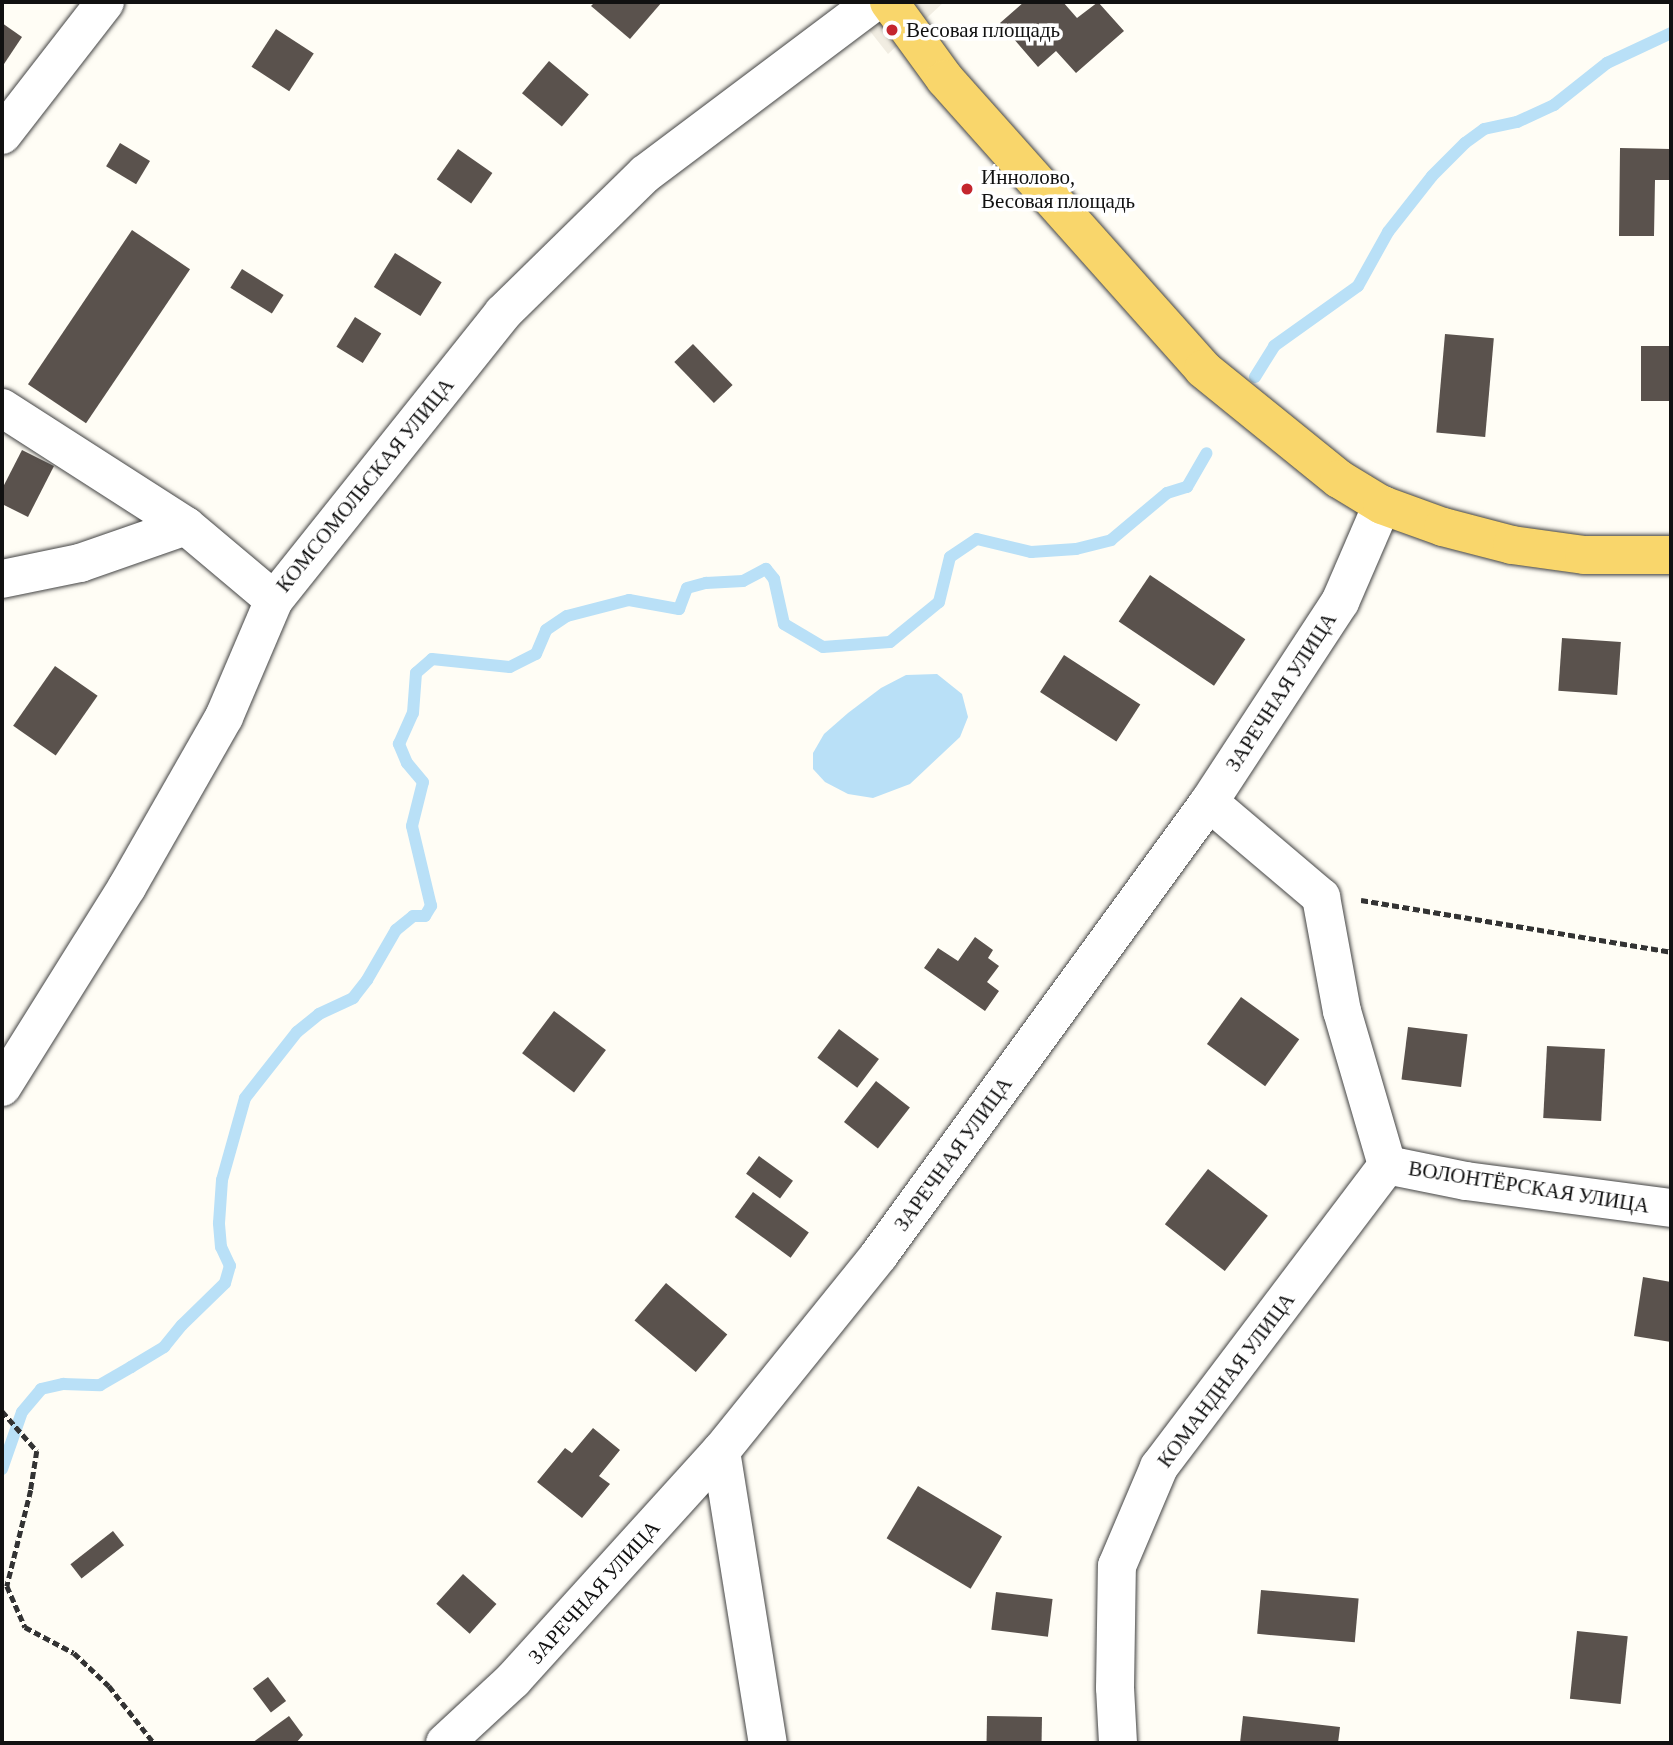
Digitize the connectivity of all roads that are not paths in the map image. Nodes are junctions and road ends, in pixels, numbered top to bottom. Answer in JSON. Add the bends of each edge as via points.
{"nodes":[{"id":1,"x":105,"y":2,"type":"edge"},
{"id":2,"x":874,"y":2,"type":"edge"},
{"id":3,"x":889,"y":2,"type":"edge"},
{"id":4,"x":2,"y":135,"type":"edge"},
{"id":5,"x":2,"y":408,"type":"edge"},
{"id":6,"x":1382,"y":505,"type":"junction"},
{"id":7,"x":186,"y":526,"type":"junction"},
{"id":8,"x":1671,"y":555,"type":"edge"},
{"id":9,"x":2,"y":579,"type":"edge"},
{"id":10,"x":274,"y":600,"type":"junction"},
{"id":11,"x":1209,"y":802,"type":"junction"},
{"id":12,"x":2,"y":1087,"type":"edge"},
{"id":13,"x":1387,"y":1165,"type":"junction"},
{"id":14,"x":1671,"y":1208,"type":"edge"},
{"id":15,"x":722,"y":1451,"type":"junction"},
{"id":16,"x":444,"y":1743,"type":"edge"},
{"id":17,"x":768,"y":1743,"type":"edge"},
{"id":18,"x":1118,"y":1743,"type":"edge"}],
"edges":[{"from":1,"to":4,"type":"street"},
{"from":2,"to":10,"type":"street","name":"КОМСОМОЛЬСКАЯ УЛИЦА","via":[[645,174],[503,313]]},
{"from":3,"to":6,"type":"main road","via":[[945,79],[1203,369],[1339,479]]},
{"from":5,"to":7,"type":"street"},
{"from":6,"to":8,"type":"main road","via":[[1512,545],[1584,555]]},
{"from":6,"to":11,"type":"street","name":"ЗАРЕЧНАЯ УЛИЦА","via":[[1340,602]]},
{"from":7,"to":9,"type":"street","via":[[80,563]]},
{"from":7,"to":10,"type":"street"},
{"from":10,"to":12,"type":"street","name":"КОМСОМОЛЬСКАЯ УЛИЦА","via":[[224,717],[127,887]]},
{"from":11,"to":13,"type":"street","via":[[1321,897],[1342,1011]]},
{"from":11,"to":15,"type":"street","name":"ЗАРЕЧНАЯ УЛИЦА","via":[[879,1255]]},
{"from":13,"to":14,"type":"street","name":"ВОЛОНТЁРСКАЯ УЛИЦА","via":[[1465,1181]]},
{"from":13,"to":18,"type":"street","name":"КОМАНДНАЯ УЛИЦА","via":[[1159,1467],[1117,1566]]},
{"from":15,"to":16,"type":"street","name":"ЗАРЕЧНАЯ УЛИЦА","via":[[513,1680]]},
{"from":15,"to":17,"type":"street"}]}
